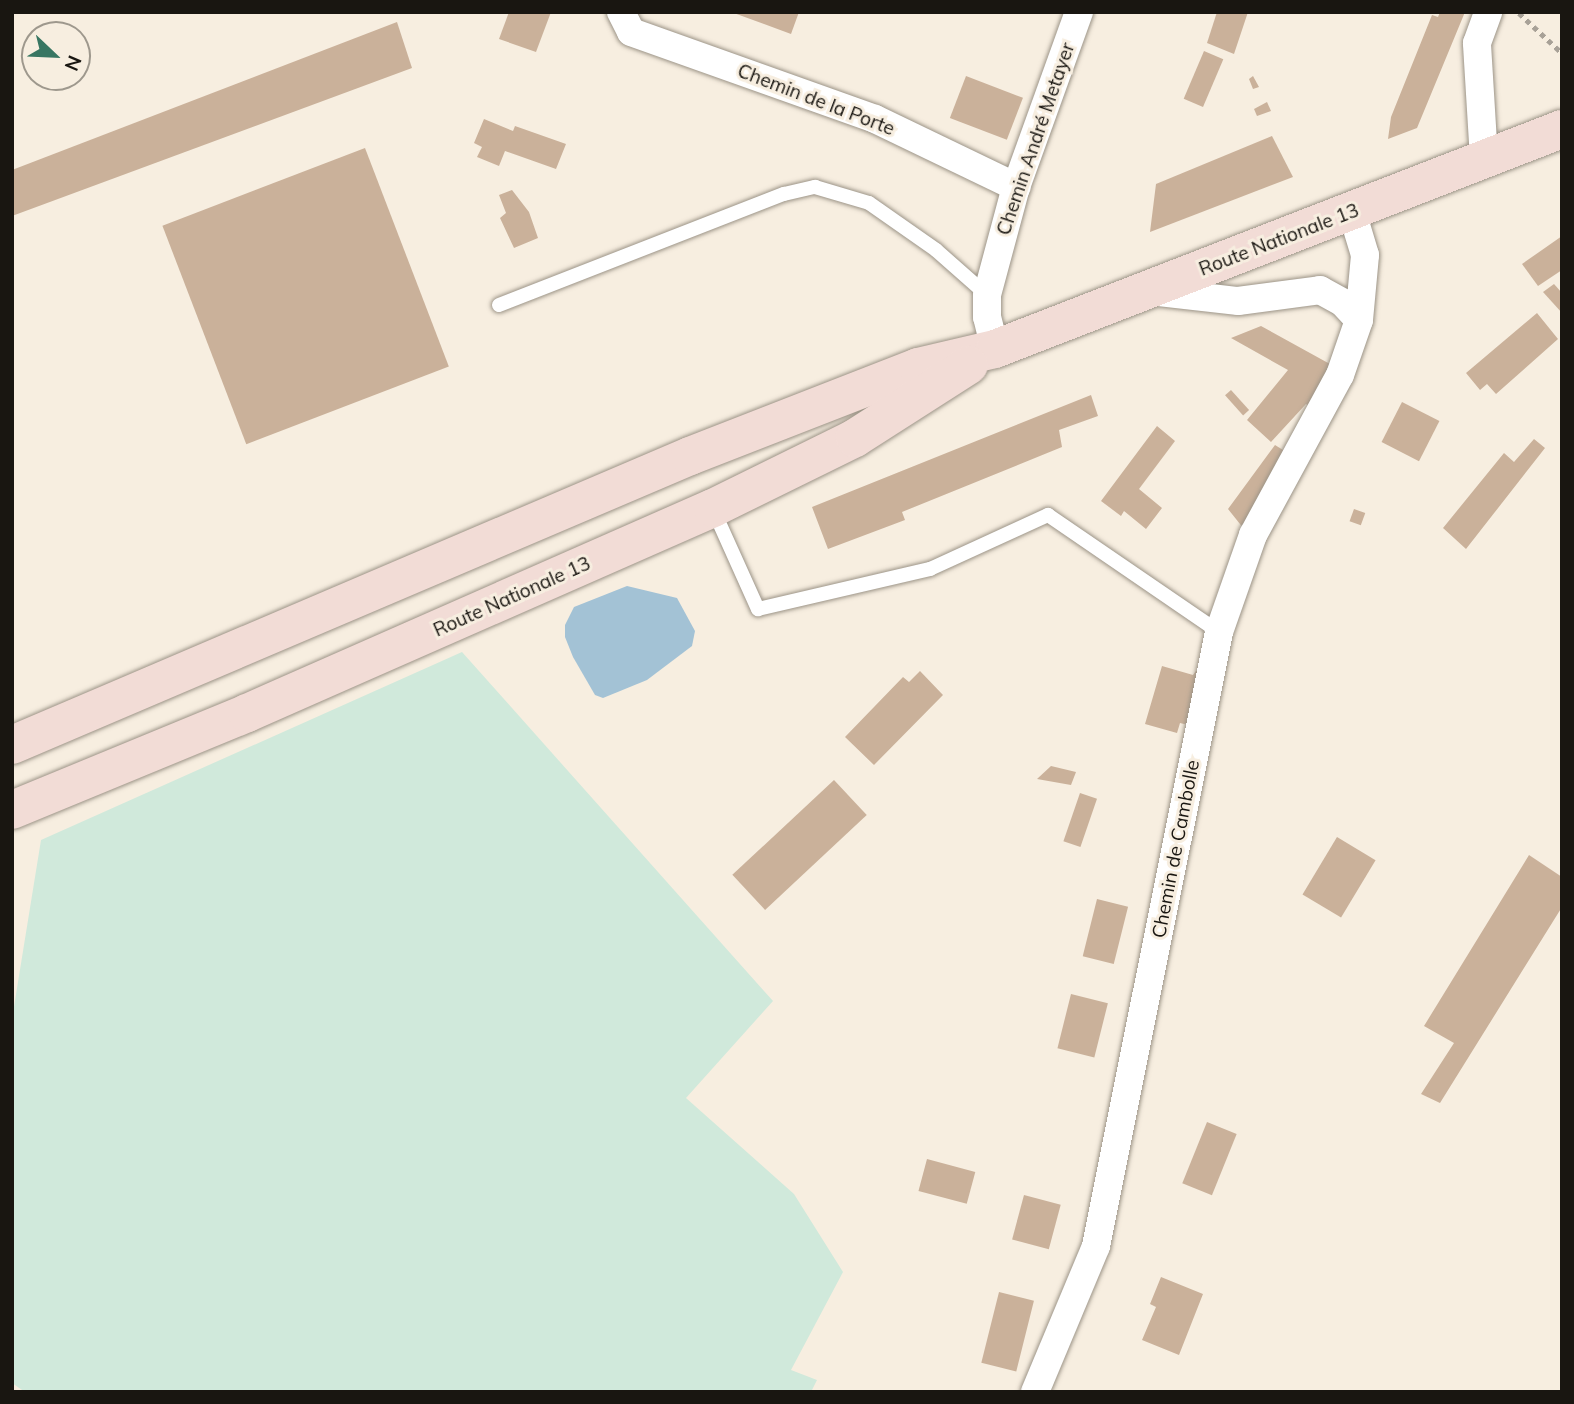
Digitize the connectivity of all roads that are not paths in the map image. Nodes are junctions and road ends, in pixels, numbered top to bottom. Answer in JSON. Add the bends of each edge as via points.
{"nodes":[{"id":1,"x":621,"y":12,"type":"edge"},
{"id":2,"x":1079,"y":12,"type":"edge"},
{"id":3,"x":1488,"y":12,"type":"edge"},
{"id":4,"x":1562,"y":129,"type":"edge"},
{"id":5,"x":1484,"y":159,"type":"junction"},
{"id":6,"x":1016,"y":187,"type":"junction"},
{"id":7,"x":1352,"y":212,"type":"junction"},
{"id":8,"x":1147,"y":290,"type":"junction"},
{"id":9,"x":987,"y":295,"type":"junction"},
{"id":10,"x":499,"y":305,"type":"dead end"},
{"id":11,"x":1359,"y":320,"type":"junction"},
{"id":12,"x":995,"y":349,"type":"junction"},
{"id":13,"x":713,"y":508,"type":"junction"},
{"id":14,"x":1219,"y":632,"type":"junction"},
{"id":15,"x":12,"y":745,"type":"edge"},
{"id":16,"x":12,"y":810,"type":"edge"},
{"id":17,"x":1035,"y":1392,"type":"edge"}],
"edges":[{"from":1,"to":6,"type":"street","name":"Chemin de la Porte","via":[[631,32],[874,119]]},
{"from":2,"to":6,"type":"street","name":"Chemin André Metayer"},
{"from":3,"to":5,"type":"street","via":[[1477,43]]},
{"from":4,"to":5,"type":"main road","name":"Route Nationale 13"},
{"from":5,"to":7,"type":"main road","name":"Route Nationale 13"},
{"from":6,"to":9,"type":"street","name":"Chemin André Metayer"},
{"from":7,"to":8,"type":"main road","name":"Route Nationale 13"},
{"from":7,"to":11,"type":"street","name":"Chemin de Cambolle","via":[[1365,255]]},
{"from":8,"to":11,"type":"street","via":[[1238,301],[1320,290],[1343,303]]},
{"from":8,"to":12,"type":"main road","name":"Route Nationale 13"},
{"from":9,"to":10,"type":"lane","via":[[936,250],[869,203],[815,187],[784,194]]},
{"from":9,"to":12,"type":"street","name":"Chemin André Metayer"},
{"from":11,"to":14,"type":"street","name":"Chemin de Cambolle","via":[[1340,375],[1252,535]]},
{"from":12,"to":13,"type":"main road","name":"Route Nationale 13","via":[[855,438]]},
{"from":12,"to":15,"type":"main road","name":"Route Nationale 13","via":[[918,367],[690,456]]},
{"from":13,"to":14,"type":"lane","via":[[758,609],[929,569],[1048,514]]},
{"from":13,"to":16,"type":"main road","name":"Route Nationale 13","via":[[247,713]]},
{"from":14,"to":17,"type":"street","name":"Chemin de Cambolle","via":[[1096,1246]]}]}
